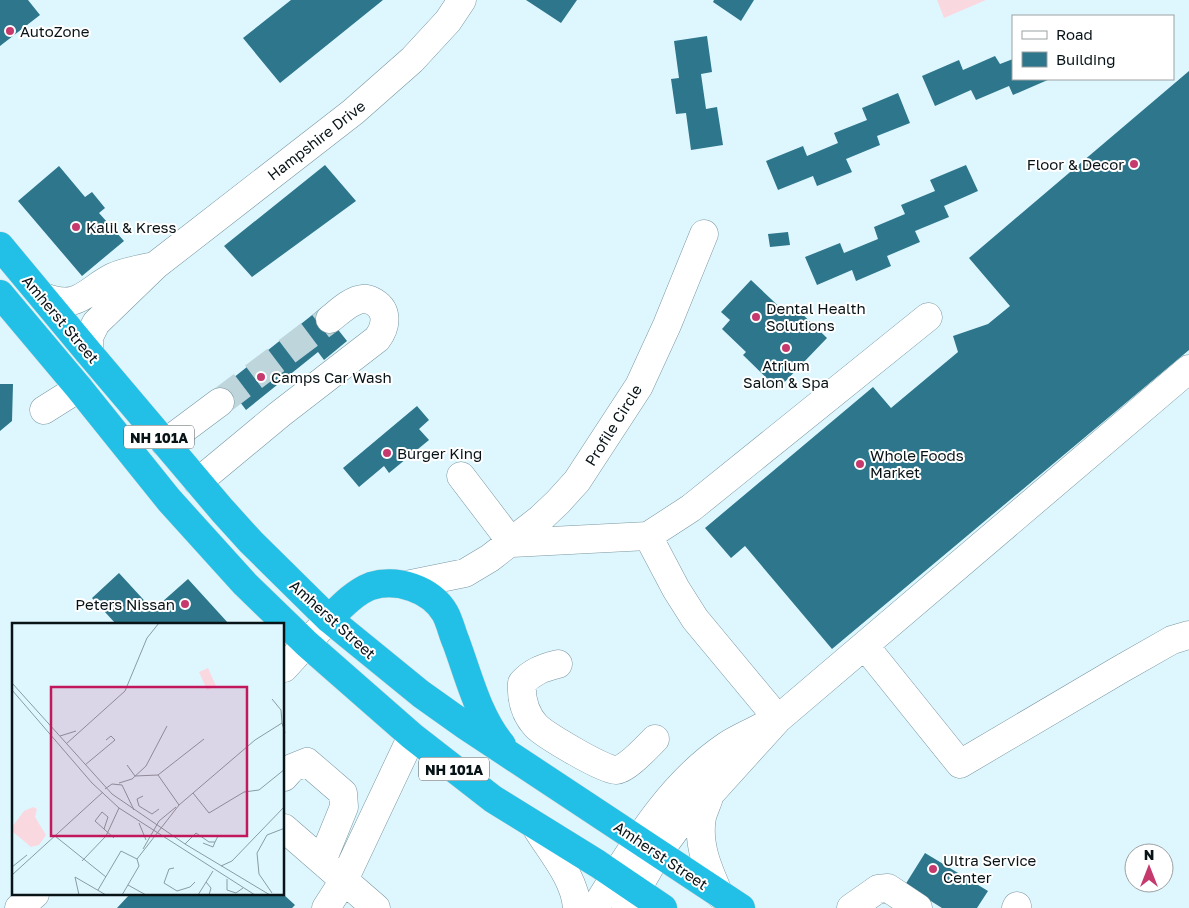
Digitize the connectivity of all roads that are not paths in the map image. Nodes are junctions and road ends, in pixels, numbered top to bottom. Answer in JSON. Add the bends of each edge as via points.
{"nodes":[{"id":1,"x":462,"y":0,"type":"edge"},
{"id":2,"x":704,"y":234,"type":"dead end"},
{"id":3,"x":0,"y":246,"type":"edge"},
{"id":4,"x":156,"y":265,"type":"junction"},
{"id":5,"x":0,"y":294,"type":"edge"},
{"id":6,"x":43,"y":297,"type":"junction"},
{"id":7,"x":928,"y":317,"type":"dead end"},
{"id":8,"x":330,"y":319,"type":"tunnel mouth"},
{"id":9,"x":89,"y":353,"type":"junction"},
{"id":10,"x":1189,"y":368,"type":"edge"},
{"id":11,"x":79,"y":388,"type":"junction"},
{"id":12,"x":220,"y":402,"type":"tunnel mouth"},
{"id":13,"x":44,"y":410,"type":"dead end"},
{"id":14,"x":165,"y":443,"type":"junction"},
{"id":15,"x":461,"y":476,"type":"dead end"},
{"id":16,"x":198,"y":482,"type":"junction"},
{"id":17,"x":648,"y":536,"type":"junction"},
{"id":18,"x":512,"y":543,"type":"junction"},
{"id":19,"x":464,"y":573,"type":"junction"},
{"id":20,"x":406,"y":585,"type":"junction"},
{"id":21,"x":445,"y":614,"type":"junction"},
{"id":22,"x":329,"y":619,"type":"junction"},
{"id":23,"x":285,"y":623,"type":"edge"},
{"id":24,"x":285,"y":623,"type":"edge"},
{"id":25,"x":1189,"y":635,"type":"edge"},
{"id":26,"x":306,"y":644,"type":"junction"},
{"id":27,"x":865,"y":646,"type":"junction"},
{"id":28,"x":558,"y":664,"type":"dead end"},
{"id":29,"x":285,"y":667,"type":"edge"},
{"id":30,"x":778,"y":719,"type":"junction"},
{"id":31,"x":412,"y":736,"type":"junction"},
{"id":32,"x":654,"y":740,"type":"dead end"},
{"id":33,"x":513,"y":758,"type":"junction"},
{"id":34,"x":285,"y":776,"type":"edge"},
{"id":35,"x":710,"y":794,"type":"junction"},
{"id":36,"x":536,"y":827,"type":"junction"},
{"id":37,"x":285,"y":829,"type":"edge"},
{"id":38,"x":648,"y":847,"type":"junction"},
{"id":39,"x":322,"y":862,"type":"junction"},
{"id":40,"x":344,"y":880,"type":"junction"},
{"id":41,"x":626,"y":892,"type":"edge"},
{"id":42,"x":730,"y":901,"type":"edge"},
{"id":43,"x":326,"y":908,"type":"edge"},
{"id":44,"x":376,"y":908,"type":"edge"},
{"id":45,"x":577,"y":908,"type":"edge"},
{"id":46,"x":595,"y":908,"type":"edge"},
{"id":47,"x":663,"y":908,"type":"edge"},
{"id":48,"x":851,"y":908,"type":"edge"},
{"id":49,"x":918,"y":908,"type":"edge"}],
"edges":[{"from":1,"to":4,"type":"street","name":"Hampshire Drive","via":[[418,54],[353,112]]},
{"from":2,"to":18,"type":"street","name":"Profile Circle","via":[[657,347],[622,412],[577,481]]},
{"from":3,"to":6,"type":"highway","name":"Amherst Street","number":"NH 101A"},
{"from":4,"to":6,"type":"street","name":"Hampshire Drive","via":[[116,276],[76,300],[60,302]]},
{"from":4,"to":9,"type":"street","name":"Hampshire Drive","via":[[96,323],[89,337]]},
{"from":5,"to":11,"type":"highway","name":"Amherst Street","number":"NH 101A"},
{"from":6,"to":9,"type":"highway","name":"Amherst Street","number":"NH 101A"},
{"from":7,"to":17,"type":"street","via":[[692,508]]},
{"from":8,"to":16,"type":"street","via":[[353,302],[369,299],[383,311],[385,319],[383,331],[377,339]]},
{"from":9,"to":14,"type":"highway","name":"Amherst Street","number":"NH 101A"},
{"from":10,"to":27,"type":"street"},
{"from":11,"to":13,"type":"street"},
{"from":11,"to":23,"type":"highway","name":"Amherst Street","number":"NH 101A","via":[[169,500]]},
{"from":12,"to":14,"type":"street"},
{"from":14,"to":16,"type":"highway","name":"Amherst Street","number":"NH 101A"},
{"from":15,"to":18,"type":"street"},
{"from":16,"to":22,"type":"highway","name":"Amherst Street","number":"NH 101A","via":[[251,542]]},
{"from":17,"to":18,"type":"street"},
{"from":17,"to":30,"type":"street","via":[[695,619]]},
{"from":18,"to":19,"type":"street","name":"Profile Circle"},
{"from":19,"to":20,"type":"street","name":"Profile Circle"},
{"from":19,"to":21,"type":"street"},
{"from":20,"to":21,"type":"highway","via":[[431,598]]},
{"from":20,"to":22,"type":"highway","via":[[371,586],[358,593]]},
{"from":21,"to":33,"type":"highway","via":[[484,717]]},
{"from":22,"to":26,"type":"street"},
{"from":22,"to":33,"type":"highway","name":"Amherst Street","number":"NH 101A","via":[[421,694]]},
{"from":24,"to":26,"type":"highway","name":"Amherst Street","number":"NH 101A"},
{"from":25,"to":27,"type":"street","via":[[1146,654],[960,764]]},
{"from":26,"to":29,"type":"street"},
{"from":26,"to":31,"type":"highway","name":"Amherst Street","number":"NH 101A"},
{"from":27,"to":30,"type":"street"},
{"from":28,"to":32,"type":"street","via":[[542,668],[522,684],[521,698],[535,725],[615,771],[622,769]]},
{"from":30,"to":35,"type":"street"},
{"from":30,"to":38,"type":"street","via":[[727,745],[677,788],[658,812]]},
{"from":31,"to":36,"type":"highway","name":"Amherst Street","number":"NH 101A","via":[[493,799]]},
{"from":31,"to":40,"type":"street"},
{"from":33,"to":38,"type":"highway","name":"Amherst Street","number":"NH 101A"},
{"from":34,"to":39,"type":"street","via":[[292,768],[307,762],[343,793],[344,807]]},
{"from":35,"to":38,"type":"street","via":[[678,826]]},
{"from":35,"to":42,"type":"street","via":[[702,817],[705,861]]},
{"from":36,"to":41,"type":"highway","name":"Amherst Street","number":"NH 101A"},
{"from":36,"to":45,"type":"street","via":[[570,879]]},
{"from":37,"to":39,"type":"street"},
{"from":38,"to":41,"type":"street"},
{"from":38,"to":42,"type":"highway","name":"Amherst Street","number":"NH 101A"},
{"from":39,"to":40,"type":"street"},
{"from":40,"to":43,"type":"street"},
{"from":40,"to":44,"type":"street"},
{"from":41,"to":46,"type":"street"},
{"from":41,"to":47,"type":"highway","name":"Amherst Street","number":"NH 101A"},
{"from":48,"to":49,"type":"street","via":[[878,889],[888,888]]}]}
